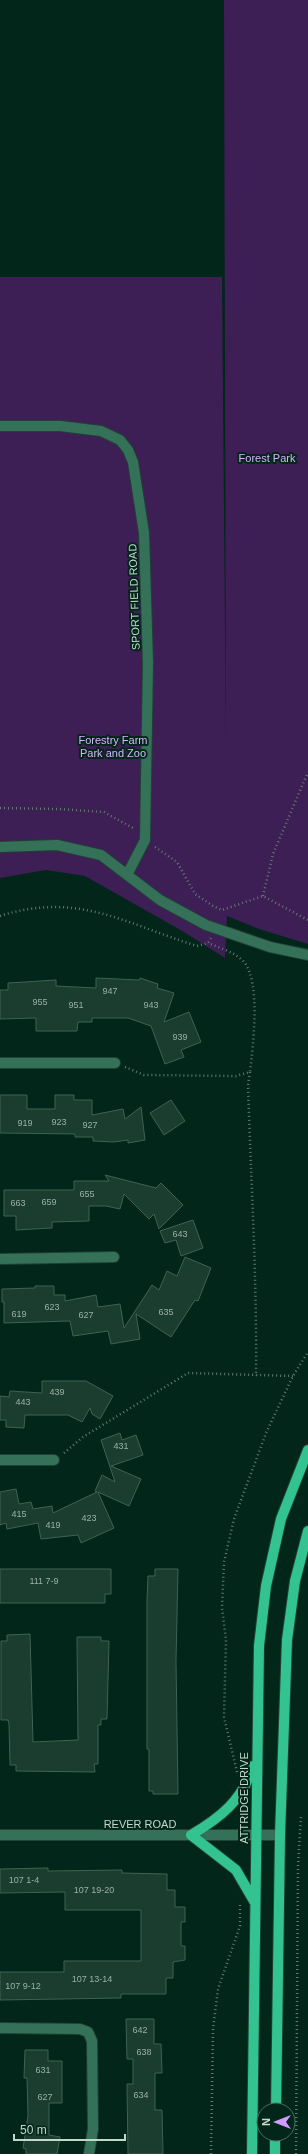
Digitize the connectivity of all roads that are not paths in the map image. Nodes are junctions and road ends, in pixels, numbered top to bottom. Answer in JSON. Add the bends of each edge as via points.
{"nodes":[{"id":1,"x":0,"y":426,"type":"edge"},
{"id":2,"x":0,"y":847,"type":"edge"},
{"id":3,"x":127,"y":875,"type":"junction"},
{"id":4,"x":308,"y":955,"type":"edge"},
{"id":5,"x":0,"y":1062,"type":"edge"},
{"id":6,"x":114,"y":1063,"type":"road end"},
{"id":7,"x":114,"y":1257,"type":"dead end"},
{"id":8,"x":0,"y":1259,"type":"edge"},
{"id":9,"x":308,"y":1450,"type":"edge"},
{"id":10,"x":0,"y":1460,"type":"edge"},
{"id":11,"x":54,"y":1460,"type":"road end"},
{"id":12,"x":308,"y":1531,"type":"edge"},
{"id":13,"x":256,"y":1757,"type":"junction"},
{"id":14,"x":256,"y":1834,"type":"junction"},
{"id":15,"x":0,"y":1835,"type":"edge"},
{"id":16,"x":191,"y":1835,"type":"junction"},
{"id":17,"x":280,"y":1835,"type":"junction"},
{"id":18,"x":254,"y":1902,"type":"junction"},
{"id":19,"x":0,"y":2028,"type":"edge"},
{"id":20,"x":276,"y":2102,"type":"edge"},
{"id":21,"x":275,"y":2142,"type":"edge"},
{"id":22,"x":89,"y":2154,"type":"edge"},
{"id":23,"x":252,"y":2154,"type":"edge"},
{"id":24,"x":275,"y":2154,"type":"edge"}],
"edges":[{"from":1,"to":3,"type":"street","name":"SPORT FIELD ROAD","via":[[60,426],[101,431],[120,440],[133,462],[144,533],[148,663],[145,840]]},
{"from":2,"to":3,"type":"street","via":[[57,845],[101,855]]},
{"from":3,"to":4,"type":"street","via":[[160,900],[216,928],[270,947]]},
{"from":5,"to":6,"type":"street"},
{"from":7,"to":8,"type":"street"},
{"from":9,"to":13,"type":"main road","name":"ATTRIDGE DRIVE","via":[[281,1519],[266,1586],[259,1646]]},
{"from":10,"to":11,"type":"street"},
{"from":12,"to":17,"type":"main road","via":[[295,1581],[287,1640]]},
{"from":13,"to":14,"type":"main road","name":"ATTRIDGE DRIVE"},
{"from":13,"to":16,"type":"main road","via":[[251,1776],[236,1802],[214,1821]]},
{"from":14,"to":16,"type":"street","name":"REVER ROAD"},
{"from":14,"to":17,"type":"street","name":"REVER ROAD"},
{"from":14,"to":18,"type":"main road","name":"ATTRIDGE DRIVE"},
{"from":15,"to":16,"type":"street","name":"REVER ROAD"},
{"from":16,"to":18,"type":"main road","via":[[236,1870]]},
{"from":17,"to":20,"type":"main road"},
{"from":18,"to":23,"type":"main road","name":"ATTRIDGE DRIVE"},
{"from":19,"to":22,"type":"street","via":[[80,2029],[88,2032],[92,2041],[93,2130]]},
{"from":21,"to":24,"type":"main road"}]}
